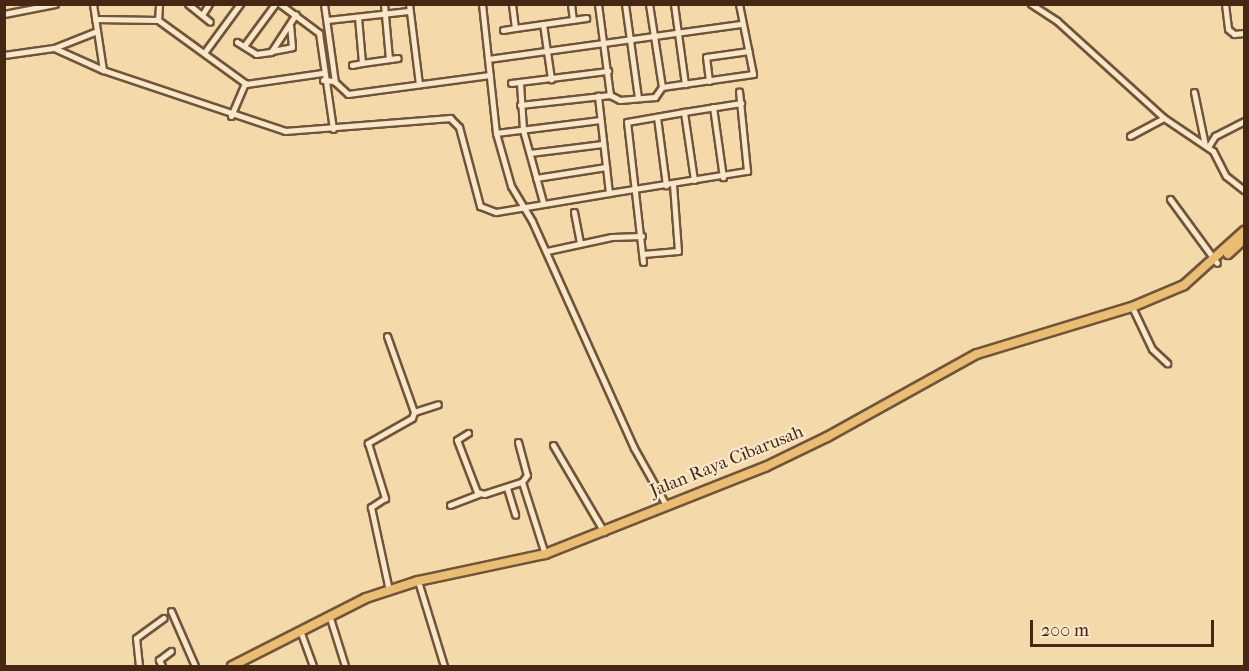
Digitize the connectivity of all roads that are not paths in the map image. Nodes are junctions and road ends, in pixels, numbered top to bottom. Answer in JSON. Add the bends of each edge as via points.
{"nodes":[{"id":1,"x":18,"y":4,"type":"edge"},
{"id":2,"x":55,"y":4,"type":"edge"},
{"id":3,"x":93,"y":4,"type":"edge"},
{"id":4,"x":159,"y":4,"type":"edge"},
{"id":5,"x":188,"y":4,"type":"edge"},
{"id":6,"x":209,"y":4,"type":"edge"},
{"id":7,"x":240,"y":4,"type":"edge"},
{"id":8,"x":275,"y":4,"type":"edge"},
{"id":9,"x":280,"y":4,"type":"edge"},
{"id":10,"x":324,"y":4,"type":"edge"},
{"id":11,"x":384,"y":4,"type":"edge"},
{"id":12,"x":482,"y":4,"type":"edge"},
{"id":13,"x":571,"y":4,"type":"edge"},
{"id":14,"x":598,"y":4,"type":"edge"},
{"id":15,"x":625,"y":4,"type":"edge"},
{"id":16,"x":649,"y":4,"type":"edge"},
{"id":17,"x":674,"y":4,"type":"edge"},
{"id":18,"x":739,"y":4,"type":"edge"},
{"id":19,"x":1032,"y":4,"type":"edge"},
{"id":20,"x":1225,"y":4,"type":"edge"},
{"id":21,"x":514,"y":5,"type":"edge"},
{"id":22,"x":43,"y":6,"type":"edge"},
{"id":23,"x":1042,"y":7,"type":"edge"},
{"id":24,"x":409,"y":8,"type":"edge"},
{"id":25,"x":18,"y":12,"type":"junction"},
{"id":26,"x":4,"y":14,"type":"edge"},
{"id":27,"x":296,"y":14,"type":"junction"},
{"id":28,"x":384,"y":14,"type":"junction"},
{"id":29,"x":202,"y":15,"type":"junction"},
{"id":30,"x":358,"y":17,"type":"junction"},
{"id":31,"x":586,"y":18,"type":"dead end"},
{"id":32,"x":95,"y":19,"type":"junction"},
{"id":33,"x":158,"y":20,"type":"junction"},
{"id":34,"x":327,"y":20,"type":"junction"},
{"id":35,"x":573,"y":20,"type":"junction"},
{"id":36,"x":210,"y":22,"type":"dead end"},
{"id":37,"x":543,"y":24,"type":"junction"},
{"id":38,"x":741,"y":24,"type":"junction"},
{"id":39,"x":290,"y":26,"type":"junction"},
{"id":40,"x":515,"y":28,"type":"junction"},
{"id":41,"x":503,"y":30,"type":"dead end"},
{"id":42,"x":97,"y":31,"type":"junction"},
{"id":43,"x":1245,"y":33,"type":"edge"},
{"id":44,"x":677,"y":34,"type":"junction"},
{"id":45,"x":654,"y":37,"type":"junction"},
{"id":46,"x":630,"y":40,"type":"junction"},
{"id":47,"x":237,"y":42,"type":"dead end"},
{"id":48,"x":604,"y":44,"type":"junction"},
{"id":49,"x":244,"y":46,"type":"junction"},
{"id":50,"x":54,"y":48,"type":"junction"},
{"id":51,"x":271,"y":51,"type":"junction"},
{"id":52,"x":547,"y":51,"type":"junction"},
{"id":53,"x":749,"y":51,"type":"junction"},
{"id":54,"x":204,"y":53,"type":"junction"},
{"id":55,"x":4,"y":55,"type":"edge"},
{"id":56,"x":398,"y":58,"type":"dead end"},
{"id":57,"x":389,"y":59,"type":"junction"},
{"id":58,"x":488,"y":59,"type":"junction"},
{"id":59,"x":362,"y":63,"type":"junction"},
{"id":60,"x":352,"y":65,"type":"dead end"},
{"id":61,"x":103,"y":70,"type":"junction"},
{"id":62,"x":608,"y":71,"type":"junction"},
{"id":63,"x":490,"y":75,"type":"junction"},
{"id":64,"x":323,"y":76,"type":"junction"},
{"id":65,"x":552,"y":79,"type":"junction"},
{"id":66,"x":709,"y":81,"type":"junction"},
{"id":67,"x":335,"y":82,"type":"junction"},
{"id":68,"x":245,"y":83,"type":"junction"},
{"id":69,"x":511,"y":83,"type":"dead end"},
{"id":70,"x":520,"y":83,"type":"junction"},
{"id":71,"x":418,"y":84,"type":"junction"},
{"id":72,"x":685,"y":84,"type":"junction"},
{"id":73,"x":662,"y":87,"type":"junction"},
{"id":74,"x":739,"y":91,"type":"dead end"},
{"id":75,"x":1194,"y":92,"type":"dead end"},
{"id":76,"x":610,"y":95,"type":"junction"},
{"id":77,"x":598,"y":96,"type":"junction"},
{"id":78,"x":638,"y":98,"type":"junction"},
{"id":79,"x":741,"y":103,"type":"junction"},
{"id":80,"x":520,"y":105,"type":"junction"},
{"id":81,"x":713,"y":107,"type":"junction"},
{"id":82,"x":684,"y":112,"type":"junction"},
{"id":83,"x":231,"y":116,"type":"junction"},
{"id":84,"x":657,"y":117,"type":"junction"},
{"id":85,"x":1164,"y":118,"type":"junction"},
{"id":86,"x":600,"y":120,"type":"junction"},
{"id":87,"x":1245,"y":122,"type":"edge"},
{"id":88,"x":333,"y":129,"type":"junction"},
{"id":89,"x":523,"y":130,"type":"junction"},
{"id":90,"x":496,"y":133,"type":"junction"},
{"id":91,"x":1130,"y":136,"type":"dead end"},
{"id":92,"x":602,"y":144,"type":"junction"},
{"id":93,"x":1206,"y":146,"type":"junction"},
{"id":94,"x":530,"y":153,"type":"junction"},
{"id":95,"x":606,"y":167,"type":"junction"},
{"id":96,"x":723,"y":177,"type":"junction"},
{"id":97,"x":536,"y":178,"type":"junction"},
{"id":98,"x":694,"y":180,"type":"junction"},
{"id":99,"x":669,"y":184,"type":"junction"},
{"id":100,"x":636,"y":190,"type":"junction"},
{"id":101,"x":1245,"y":190,"type":"edge"},
{"id":102,"x":609,"y":193,"type":"junction"},
{"id":103,"x":1170,"y":200,"type":"dead end"},
{"id":104,"x":543,"y":202,"type":"junction"},
{"id":105,"x":515,"y":208,"type":"junction"},
{"id":106,"x":574,"y":212,"type":"dead end"},
{"id":107,"x":1245,"y":231,"type":"edge"},
{"id":108,"x":642,"y":236,"type":"junction"},
{"id":109,"x":1245,"y":239,"type":"edge"},
{"id":110,"x":580,"y":243,"type":"junction"},
{"id":111,"x":546,"y":251,"type":"junction"},
{"id":112,"x":643,"y":254,"type":"junction"},
{"id":113,"x":643,"y":262,"type":"dead end"},
{"id":114,"x":1215,"y":262,"type":"junction"},
{"id":115,"x":1133,"y":309,"type":"junction"},
{"id":116,"x":387,"y":336,"type":"dead end"},
{"id":117,"x":1167,"y":363,"type":"dead end"},
{"id":118,"x":438,"y":404,"type":"dead end"},
{"id":119,"x":414,"y":412,"type":"junction"},
{"id":120,"x":468,"y":433,"type":"dead end"},
{"id":121,"x":518,"y":442,"type":"dead end"},
{"id":122,"x":553,"y":445,"type":"dead end"},
{"id":123,"x":522,"y":482,"type":"junction"},
{"id":124,"x":507,"y":488,"type":"junction"},
{"id":125,"x":478,"y":494,"type":"junction"},
{"id":126,"x":665,"y":504,"type":"junction"},
{"id":127,"x":450,"y":505,"type":"dead end"},
{"id":128,"x":643,"y":514,"type":"junction"},
{"id":129,"x":515,"y":515,"type":"dead end"},
{"id":130,"x":604,"y":532,"type":"junction"},
{"id":131,"x":545,"y":554,"type":"junction"},
{"id":132,"x":418,"y":582,"type":"junction"},
{"id":133,"x":389,"y":590,"type":"junction"},
{"id":134,"x":171,"y":611,"type":"dead end"},
{"id":135,"x":164,"y":618,"type":"dead end"},
{"id":136,"x":330,"y":618,"type":"junction"},
{"id":137,"x":301,"y":633,"type":"junction"},
{"id":138,"x":171,"y":651,"type":"dead end"},
{"id":139,"x":140,"y":666,"type":"edge"},
{"id":140,"x":162,"y":666,"type":"edge"},
{"id":141,"x":195,"y":666,"type":"edge"},
{"id":142,"x":232,"y":666,"type":"edge"},
{"id":143,"x":237,"y":666,"type":"edge"},
{"id":144,"x":313,"y":666,"type":"edge"},
{"id":145,"x":345,"y":666,"type":"edge"},
{"id":146,"x":444,"y":666,"type":"edge"}],
"edges":[{"from":1,"to":25,"type":"street"},
{"from":2,"to":22,"type":"street"},
{"from":3,"to":32,"type":"street"},
{"from":4,"to":33,"type":"street"},
{"from":5,"to":29,"type":"street"},
{"from":6,"to":29,"type":"street"},
{"from":7,"to":54,"type":"street"},
{"from":8,"to":49,"type":"street"},
{"from":9,"to":27,"type":"street"},
{"from":10,"to":34,"type":"street"},
{"from":11,"to":28,"type":"street"},
{"from":12,"to":58,"type":"street"},
{"from":13,"to":35,"type":"street"},
{"from":14,"to":48,"type":"street"},
{"from":15,"to":46,"type":"street"},
{"from":16,"to":45,"type":"street"},
{"from":17,"to":44,"type":"street"},
{"from":18,"to":38,"type":"street"},
{"from":19,"to":23,"type":"street"},
{"from":20,"to":43,"type":"street","via":[[1227,29],[1234,34]]},
{"from":21,"to":40,"type":"street"},
{"from":22,"to":25,"type":"street"},
{"from":23,"to":85,"type":"street"},
{"from":24,"to":28,"type":"street"},
{"from":24,"to":71,"type":"street"},
{"from":25,"to":26,"type":"street"},
{"from":27,"to":39,"type":"street"},
{"from":27,"to":64,"type":"street","via":[[319,33]]},
{"from":28,"to":30,"type":"street"},
{"from":28,"to":57,"type":"street"},
{"from":29,"to":36,"type":"street"},
{"from":30,"to":34,"type":"street"},
{"from":30,"to":59,"type":"street"},
{"from":31,"to":35,"type":"street"},
{"from":32,"to":33,"type":"street"},
{"from":32,"to":42,"type":"street"},
{"from":33,"to":54,"type":"street"},
{"from":34,"to":67,"type":"street"},
{"from":35,"to":37,"type":"street"},
{"from":37,"to":40,"type":"street"},
{"from":37,"to":52,"type":"street"},
{"from":38,"to":44,"type":"street"},
{"from":38,"to":53,"type":"street"},
{"from":39,"to":51,"type":"street"},
{"from":39,"to":51,"type":"street","via":[[292,47]]},
{"from":40,"to":41,"type":"street"},
{"from":42,"to":50,"type":"street"},
{"from":42,"to":61,"type":"street"},
{"from":44,"to":45,"type":"street"},
{"from":44,"to":72,"type":"street"},
{"from":45,"to":46,"type":"street"},
{"from":45,"to":73,"type":"street"},
{"from":46,"to":48,"type":"street"},
{"from":46,"to":78,"type":"street"},
{"from":47,"to":49,"type":"street"},
{"from":48,"to":52,"type":"street"},
{"from":48,"to":62,"type":"street"},
{"from":49,"to":51,"type":"street","via":[[256,54]]},
{"from":50,"to":55,"type":"street"},
{"from":50,"to":61,"type":"street"},
{"from":52,"to":58,"type":"street"},
{"from":52,"to":65,"type":"street"},
{"from":53,"to":66,"type":"street","via":[[706,57]]},
{"from":53,"to":66,"type":"street","via":[[753,74]]},
{"from":54,"to":68,"type":"street"},
{"from":56,"to":57,"type":"street"},
{"from":57,"to":59,"type":"street"},
{"from":58,"to":63,"type":"street"},
{"from":59,"to":60,"type":"street"},
{"from":61,"to":83,"type":"street"},
{"from":62,"to":65,"type":"street"},
{"from":62,"to":76,"type":"street"},
{"from":63,"to":71,"type":"street"},
{"from":63,"to":90,"type":"street"},
{"from":64,"to":67,"type":"street"},
{"from":64,"to":68,"type":"street"},
{"from":64,"to":88,"type":"street"},
{"from":65,"to":70,"type":"street"},
{"from":66,"to":72,"type":"street"},
{"from":67,"to":71,"type":"street","via":[[348,94]]},
{"from":68,"to":83,"type":"street"},
{"from":69,"to":70,"type":"street"},
{"from":70,"to":80,"type":"street"},
{"from":72,"to":73,"type":"street"},
{"from":73,"to":78,"type":"street","via":[[659,95]]},
{"from":74,"to":79,"type":"street"},
{"from":75,"to":93,"type":"street"},
{"from":76,"to":77,"type":"street"},
{"from":76,"to":78,"type":"street","via":[[614,100]]},
{"from":77,"to":80,"type":"street"},
{"from":77,"to":86,"type":"street"},
{"from":79,"to":81,"type":"street"},
{"from":79,"to":96,"type":"street","via":[[749,167],[743,174]]},
{"from":80,"to":89,"type":"street"},
{"from":81,"to":82,"type":"street"},
{"from":81,"to":96,"type":"street"},
{"from":82,"to":84,"type":"street"},
{"from":82,"to":98,"type":"street"},
{"from":83,"to":88,"type":"street","via":[[285,131]]},
{"from":84,"to":99,"type":"street"},
{"from":84,"to":100,"type":"street","via":[[627,122]]},
{"from":85,"to":91,"type":"street"},
{"from":85,"to":93,"type":"street"},
{"from":86,"to":89,"type":"street"},
{"from":86,"to":92,"type":"street"},
{"from":87,"to":93,"type":"street","via":[[1215,136]]},
{"from":88,"to":105,"type":"street","via":[[450,118],[459,127],[480,206],[496,212]]},
{"from":89,"to":90,"type":"street"},
{"from":89,"to":94,"type":"street"},
{"from":90,"to":105,"type":"street"},
{"from":92,"to":94,"type":"street"},
{"from":92,"to":95,"type":"street"},
{"from":93,"to":101,"type":"street","via":[[1227,176]]},
{"from":94,"to":97,"type":"street"},
{"from":95,"to":97,"type":"street"},
{"from":95,"to":102,"type":"street"},
{"from":96,"to":98,"type":"street"},
{"from":97,"to":104,"type":"street"},
{"from":98,"to":99,"type":"street"},
{"from":99,"to":100,"type":"street"},
{"from":99,"to":112,"type":"street","via":[[678,251]]},
{"from":100,"to":102,"type":"street"},
{"from":100,"to":108,"type":"street"},
{"from":102,"to":104,"type":"street"},
{"from":103,"to":114,"type":"street"},
{"from":104,"to":105,"type":"street"},
{"from":105,"to":111,"type":"street"},
{"from":106,"to":110,"type":"street"},
{"from":107,"to":114,"type":"main road","name":"Jalan Raya Cibarusah"},
{"from":108,"to":110,"type":"street"},
{"from":108,"to":112,"type":"street"},
{"from":109,"to":114,"type":"main road","name":"Jalan Raya Cibarusah"},
{"from":110,"to":111,"type":"street"},
{"from":111,"to":126,"type":"street","via":[[634,448]]},
{"from":112,"to":113,"type":"street"},
{"from":114,"to":115,"type":"main road","name":"Jalan Raya Cibarusah","via":[[1185,287]]},
{"from":114,"to":126,"type":"main road","name":"Jalan Raya Cibarusah","via":[[1165,294],[977,354],[802,450]]},
{"from":115,"to":117,"type":"street","via":[[1152,349]]},
{"from":115,"to":126,"type":"main road","name":"Jalan Raya Cibarusah","via":[[978,356],[803,452]]},
{"from":116,"to":119,"type":"street"},
{"from":118,"to":119,"type":"street"},
{"from":119,"to":133,"type":"street","via":[[412,418],[368,442],[385,498],[371,507]]},
{"from":120,"to":125,"type":"street","via":[[457,440]]},
{"from":121,"to":123,"type":"street","via":[[527,475]]},
{"from":122,"to":130,"type":"street"},
{"from":123,"to":124,"type":"street"},
{"from":123,"to":131,"type":"street"},
{"from":124,"to":125,"type":"street"},
{"from":124,"to":129,"type":"street"},
{"from":125,"to":127,"type":"street"},
{"from":126,"to":128,"type":"main road","name":"Jalan Raya Cibarusah"},
{"from":128,"to":130,"type":"main road","name":"Jalan Raya Cibarusah"},
{"from":128,"to":132,"type":"main road","name":"Jalan Raya Cibarusah","via":[[546,556]]},
{"from":130,"to":131,"type":"main road","name":"Jalan Raya Cibarusah"},
{"from":131,"to":132,"type":"main road","name":"Jalan Raya Cibarusah"},
{"from":132,"to":133,"type":"main road","name":"Jalan Raya Cibarusah"},
{"from":132,"to":136,"type":"main road","name":"Jalan Raya Cibarusah"},
{"from":132,"to":146,"type":"street"},
{"from":133,"to":142,"type":"main road","name":"Jalan Raya Cibarusah","via":[[355,603]]},
{"from":134,"to":141,"type":"street"},
{"from":135,"to":139,"type":"street","via":[[136,638]]},
{"from":136,"to":137,"type":"main road","name":"Jalan Raya Cibarusah"},
{"from":136,"to":145,"type":"street"},
{"from":137,"to":143,"type":"main road","name":"Jalan Raya Cibarusah"},
{"from":137,"to":144,"type":"street"},
{"from":138,"to":140,"type":"street","via":[[159,660]]}]}
